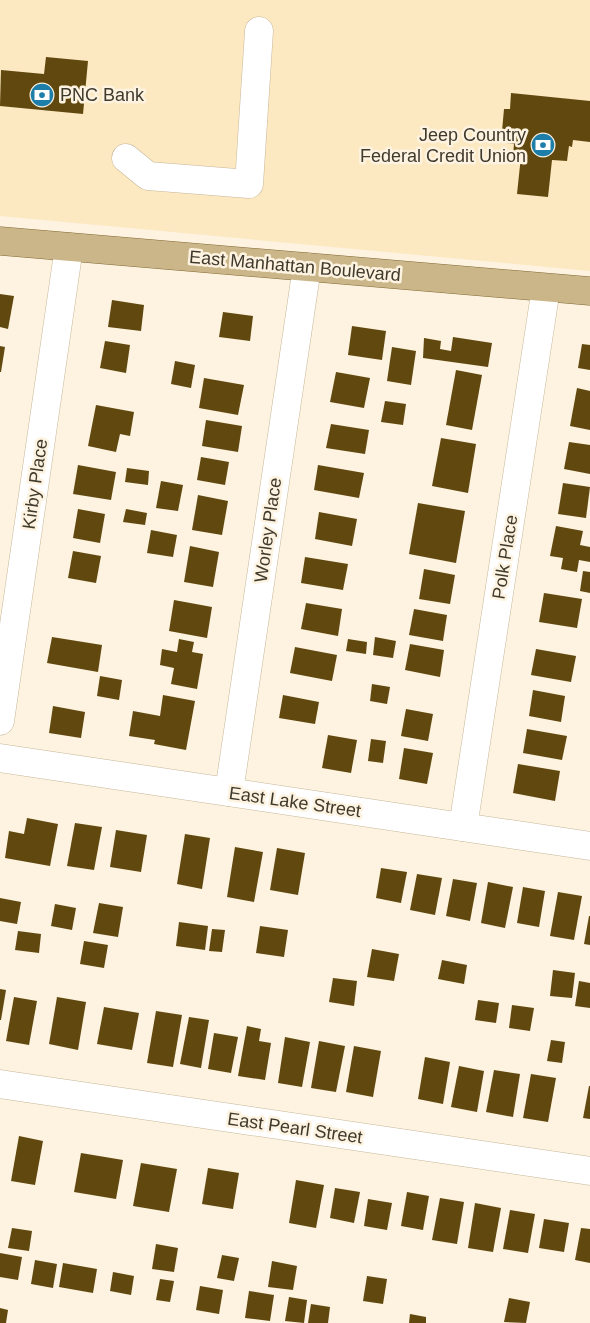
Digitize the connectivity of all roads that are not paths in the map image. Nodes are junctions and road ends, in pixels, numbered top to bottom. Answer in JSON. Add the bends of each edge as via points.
{"nodes":[{"id":1,"x":259,"y":31,"type":"dead end"},
{"id":2,"x":126,"y":158,"type":"dead end"},
{"id":3,"x":0,"y":240,"type":"edge"},
{"id":4,"x":69,"y":246,"type":"junction"},
{"id":5,"x":306,"y":267,"type":"junction"},
{"id":6,"x":546,"y":288,"type":"junction"},
{"id":7,"x":590,"y":291,"type":"edge"},
{"id":8,"x":0,"y":721,"type":"edge"},
{"id":9,"x":0,"y":758,"type":"edge"},
{"id":10,"x":230,"y":792,"type":"junction"},
{"id":11,"x":463,"y":827,"type":"junction"},
{"id":12,"x":590,"y":846,"type":"edge"},
{"id":13,"x":0,"y":1084,"type":"edge"},
{"id":14,"x":590,"y":1171,"type":"edge"}],
"edges":[{"from":1,"to":2,"type":"street","via":[[249,184],[148,176]]},
{"from":3,"to":4,"type":"main road","name":"East Manhattan Boulevard"},
{"from":4,"to":5,"type":"main road","name":"East Manhattan Boulevard"},
{"from":4,"to":8,"type":"street","name":"Kirby Place"},
{"from":5,"to":6,"type":"main road","name":"East Manhattan Boulevard"},
{"from":5,"to":10,"type":"street","name":"Worley Place"},
{"from":6,"to":7,"type":"main road","name":"East Manhattan Boulevard"},
{"from":6,"to":11,"type":"street","name":"Polk Place"},
{"from":9,"to":10,"type":"street","name":"East Lake Street"},
{"from":10,"to":11,"type":"street","name":"East Lake Street"},
{"from":11,"to":12,"type":"street","name":"East Lake Street"},
{"from":13,"to":14,"type":"street","name":"East Pearl Street"}]}
